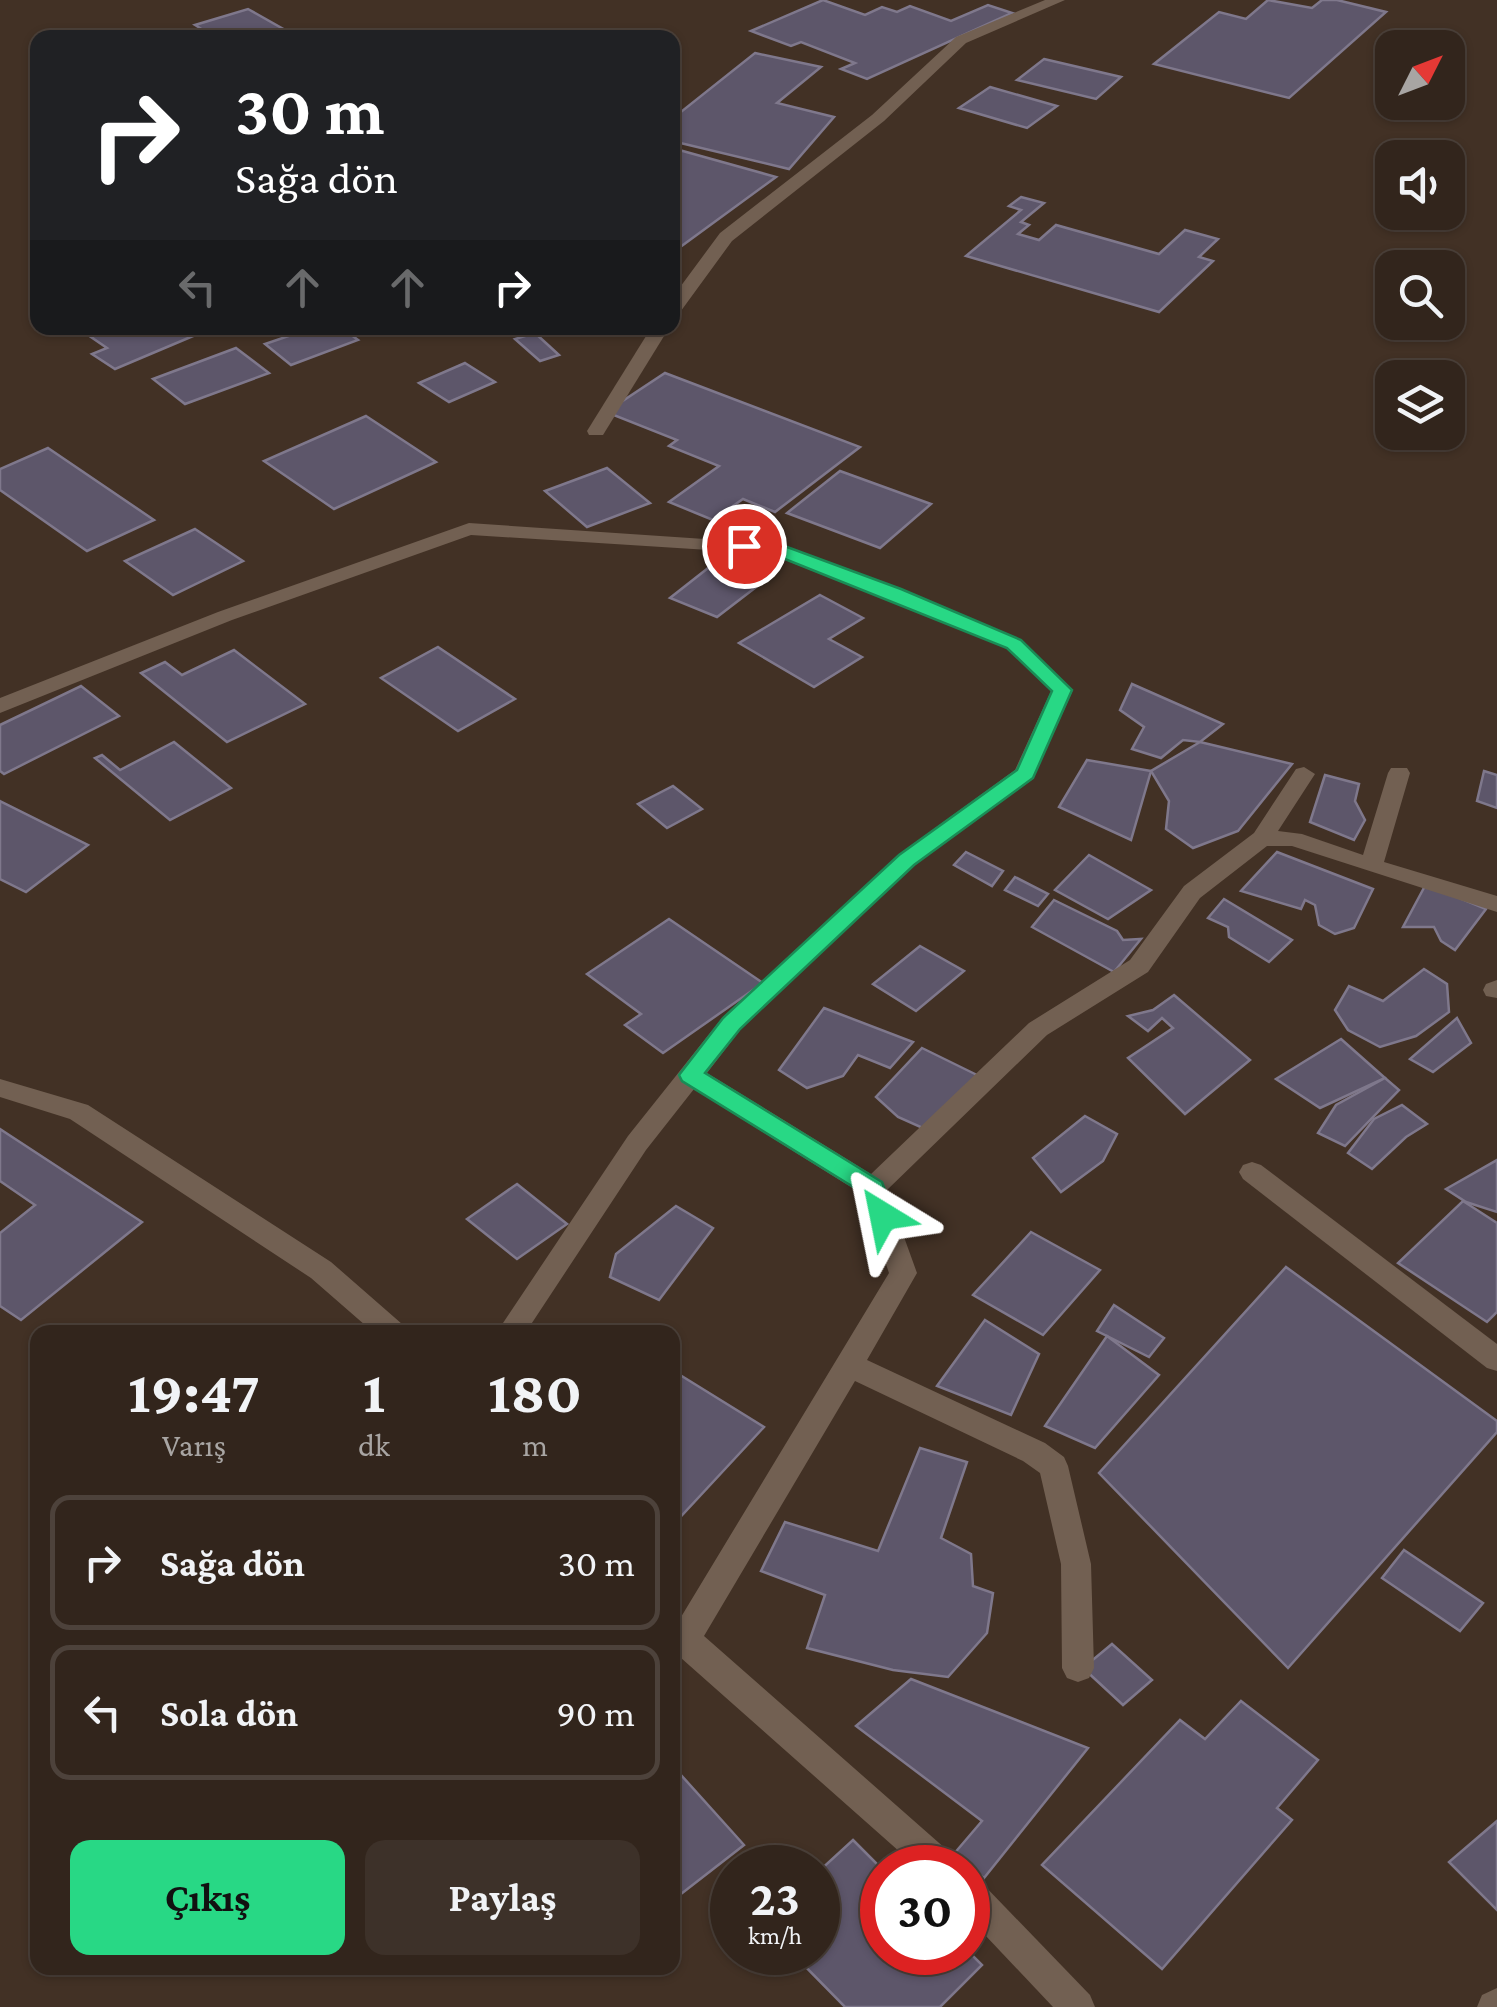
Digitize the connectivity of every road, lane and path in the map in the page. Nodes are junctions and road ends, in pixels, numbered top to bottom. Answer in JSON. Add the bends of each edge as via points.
{"nodes":[{"id":1,"x":1058,"y":0,"type":"edge"},
{"id":2,"x":680,"y":300,"type":"edge"},
{"id":3,"x":656,"y":335,"type":"edge"},
{"id":4,"x":596,"y":431,"type":"dead end"},
{"id":5,"x":0,"y":706,"type":"edge"},
{"id":6,"x":1399,"y":772,"type":"dead end"},
{"id":7,"x":1304,"y":774,"type":"dead end"},
{"id":8,"x":1262,"y":838,"type":"junction"},
{"id":9,"x":1371,"y":866,"type":"junction"},
{"id":10,"x":1497,"y":904,"type":"edge"},
{"id":11,"x":691,"y":1075,"type":"junction"},
{"id":12,"x":0,"y":1088,"type":"edge"},
{"id":13,"x":1252,"y":1172,"type":"dead end"},
{"id":14,"x":873,"y":1188,"type":"junction"},
{"id":15,"x":384,"y":1325,"type":"edge"},
{"id":16,"x":516,"y":1325,"type":"edge"},
{"id":17,"x":1497,"y":1360,"type":"edge"},
{"id":18,"x":849,"y":1365,"type":"junction"},
{"id":19,"x":680,"y":1632,"type":"edge"},
{"id":20,"x":680,"y":1637,"type":"edge"},
{"id":21,"x":1078,"y":1668,"type":"dead end"},
{"id":22,"x":917,"y":1845,"type":"edge"},
{"id":23,"x":990,"y":1916,"type":"edge"},
{"id":24,"x":1077,"y":2007,"type":"edge"}],
"edges":[{"from":1,"to":2,"type":"street","via":[[961,40],[878,118],[726,237]]},
{"from":3,"to":4,"type":"street"},
{"from":5,"to":11,"type":"street","via":[[192,628],[469,530],[773,548],[1014,644],[1062,690],[1025,774],[906,860],[732,1024]]},
{"from":6,"to":9,"type":"street"},
{"from":7,"to":8,"type":"street"},
{"from":8,"to":9,"type":"street","via":[[1294,838]]},
{"from":8,"to":14,"type":"street","via":[[1192,892],[1138,966],[1038,1029]]},
{"from":9,"to":10,"type":"street"},
{"from":11,"to":14,"type":"street"},
{"from":11,"to":16,"type":"street","via":[[637,1142]]},
{"from":12,"to":15,"type":"street","via":[[79,1112],[321,1270]]},
{"from":13,"to":17,"type":"street"},
{"from":14,"to":18,"type":"street","via":[[903,1273]]},
{"from":18,"to":19,"type":"street"},
{"from":18,"to":21,"type":"street","via":[[1053,1466],[1076,1564]]},
{"from":20,"to":22,"type":"street"},
{"from":23,"to":24,"type":"street"}]}
